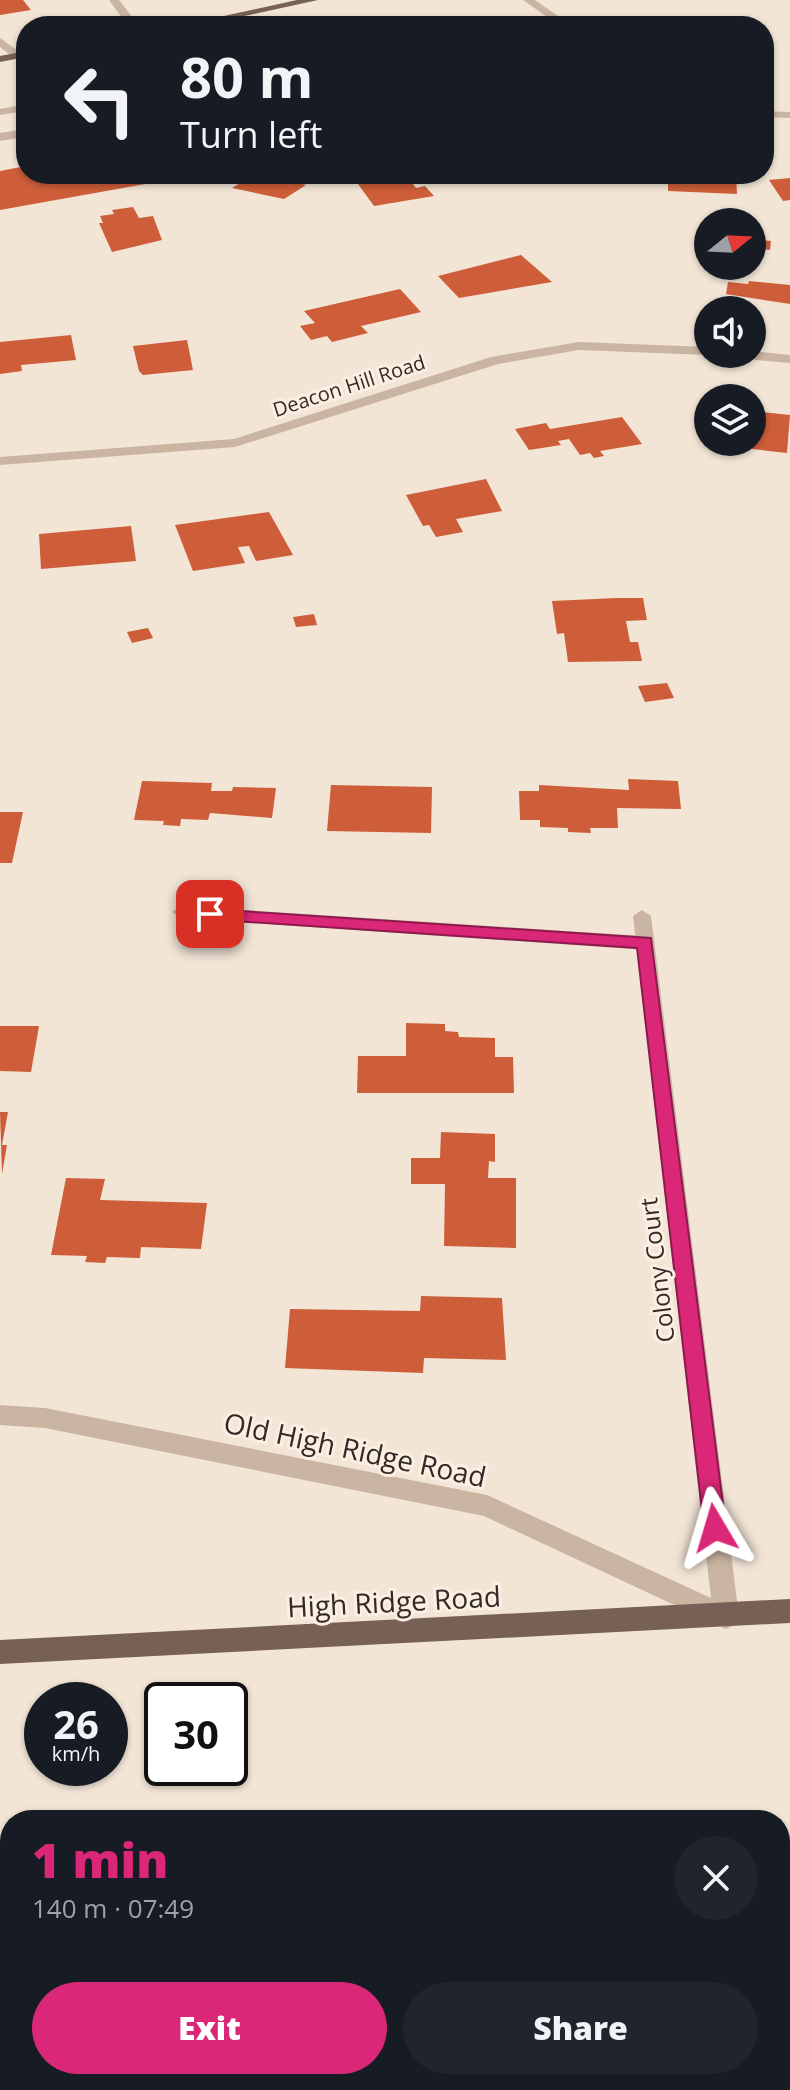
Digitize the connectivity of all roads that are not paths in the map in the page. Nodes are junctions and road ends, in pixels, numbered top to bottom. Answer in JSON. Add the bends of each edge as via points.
{"nodes":[{"id":1,"x":114,"y":0,"type":"edge"},
{"id":2,"x":313,"y":0,"type":"edge"},
{"id":3,"x":528,"y":0,"type":"edge"},
{"id":4,"x":126,"y":16,"type":"edge"},
{"id":5,"x":233,"y":16,"type":"edge"},
{"id":6,"x":552,"y":16,"type":"edge"},
{"id":7,"x":694,"y":350,"type":"edge"},
{"id":8,"x":766,"y":357,"type":"edge"},
{"id":9,"x":790,"y":359,"type":"edge"},
{"id":10,"x":0,"y":461,"type":"edge"},
{"id":11,"x":181,"y":912,"type":"dead end"},
{"id":12,"x":642,"y":916,"type":"dead end"},
{"id":13,"x":645,"y":943,"type":"junction"},
{"id":14,"x":0,"y":1415,"type":"edge"},
{"id":15,"x":790,"y":1611,"type":"edge"},
{"id":16,"x":726,"y":1617,"type":"junction"},
{"id":17,"x":0,"y":1652,"type":"edge"}],
"edges":[{"from":1,"to":4,"type":"street"},
{"from":2,"to":5,"type":"main road"},
{"from":3,"to":6,"type":"street"},
{"from":7,"to":10,"type":"street","name":"Deacon Hill Road","via":[[579,346],[496,360],[235,443]]},
{"from":8,"to":9,"type":"street"},
{"from":11,"to":13,"type":"street"},
{"from":12,"to":13,"type":"street","name":"Colony Court"},
{"from":13,"to":16,"type":"street","name":"Colony Court"},
{"from":14,"to":16,"type":"street","name":"Old High Ridge Road","via":[[45,1418],[487,1506]]},
{"from":15,"to":16,"type":"main road","name":"High Ridge Road"},
{"from":16,"to":17,"type":"main road","name":"High Ridge Road"}]}
